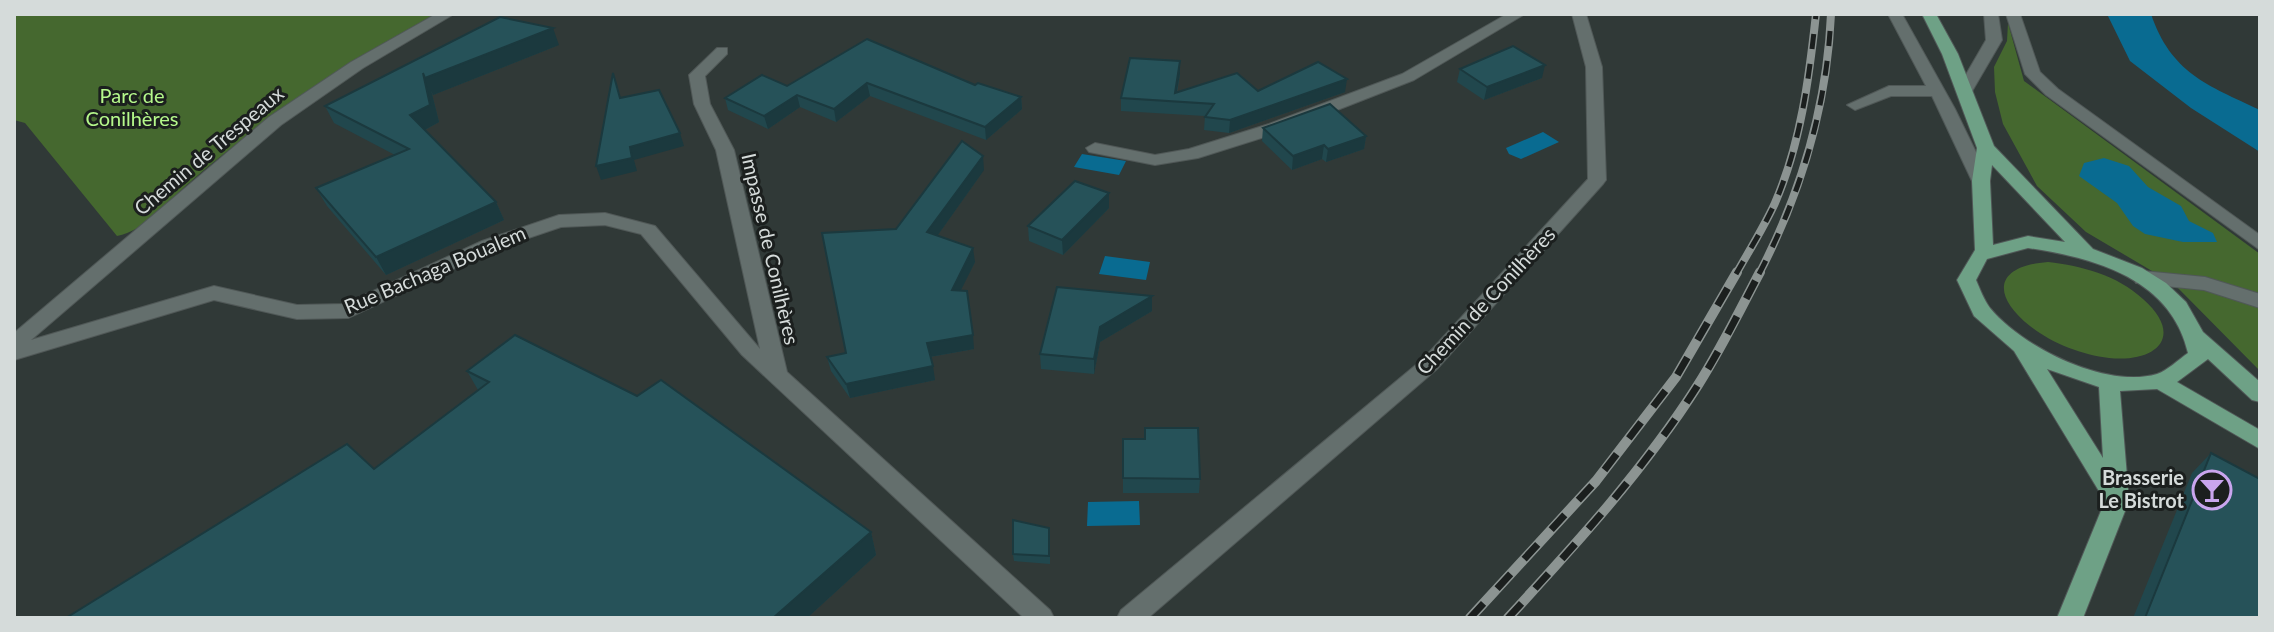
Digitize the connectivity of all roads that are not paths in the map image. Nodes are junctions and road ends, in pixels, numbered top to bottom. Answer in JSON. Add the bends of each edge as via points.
{"nodes":[{"id":1,"x":447,"y":14,"type":"edge"},
{"id":2,"x":1518,"y":14,"type":"edge"},
{"id":3,"x":1579,"y":14,"type":"edge"},
{"id":4,"x":1895,"y":14,"type":"edge"},
{"id":5,"x":1929,"y":14,"type":"edge"},
{"id":6,"x":1991,"y":14,"type":"edge"},
{"id":7,"x":2013,"y":14,"type":"edge"},
{"id":8,"x":722,"y":51,"type":"dead end"},
{"id":9,"x":1965,"y":90,"type":"junction"},
{"id":10,"x":1937,"y":91,"type":"junction"},
{"id":11,"x":1855,"y":105,"type":"dead end"},
{"id":12,"x":1095,"y":148,"type":"dead end"},
{"id":13,"x":1986,"y":148,"type":"junction"},
{"id":14,"x":1981,"y":181,"type":"junction"},
{"id":15,"x":2260,"y":244,"type":"edge"},
{"id":16,"x":1984,"y":251,"type":"junction"},
{"id":17,"x":2085,"y":252,"type":"junction"},
{"id":18,"x":2143,"y":278,"type":"junction"},
{"id":19,"x":2260,"y":301,"type":"edge"},
{"id":20,"x":2197,"y":337,"type":"junction"},
{"id":21,"x":14,"y":344,"type":"edge"},
{"id":22,"x":2024,"y":350,"type":"junction"},
{"id":23,"x":14,"y":353,"type":"edge"},
{"id":24,"x":777,"y":376,"type":"junction"},
{"id":25,"x":2109,"y":382,"type":"junction"},
{"id":26,"x":2161,"y":382,"type":"junction"},
{"id":27,"x":2260,"y":394,"type":"edge"},
{"id":28,"x":2260,"y":441,"type":"edge"},
{"id":29,"x":2117,"y":501,"type":"junction"},
{"id":30,"x":1041,"y":618,"type":"edge"},
{"id":31,"x":1130,"y":618,"type":"edge"},
{"id":32,"x":2070,"y":618,"type":"edge"}],
"edges":[{"from":1,"to":21,"type":"street","name":"Chemin de Trespeaux","via":[[357,65],[275,121]]},
{"from":2,"to":12,"type":"street","via":[[1408,77],[1248,137],[1155,160]]},
{"from":3,"to":31,"type":"street","name":"Chemin de Conilhères","via":[[1594,67],[1597,180],[1430,364]]},
{"from":4,"to":10,"type":"street"},
{"from":5,"to":9,"type":"main road"},
{"from":6,"to":9,"type":"street","via":[[1994,40]]},
{"from":7,"to":15,"type":"street","via":[[2033,74],[2052,92]]},
{"from":8,"to":24,"type":"street","name":"Impasse de Conilhères","via":[[697,75],[702,104],[725,150]]},
{"from":9,"to":13,"type":"main road"},
{"from":10,"to":11,"type":"street","via":[[1889,91]]},
{"from":10,"to":14,"type":"street"},
{"from":13,"to":14,"type":"main road"},
{"from":13,"to":17,"type":"main road"},
{"from":14,"to":16,"type":"main road"},
{"from":16,"to":17,"type":"main road","via":[[2028,242]]},
{"from":16,"to":22,"type":"main road","via":[[1969,264],[1965,283],[1973,305]]},
{"from":17,"to":18,"type":"main road"},
{"from":18,"to":19,"type":"street","via":[[2205,284]]},
{"from":18,"to":20,"type":"main road","via":[[2186,315]]},
{"from":20,"to":26,"type":"main road","via":[[2199,356],[2186,373]]},
{"from":20,"to":27,"type":"main road"},
{"from":22,"to":25,"type":"main road"},
{"from":22,"to":29,"type":"main road"},
{"from":23,"to":24,"type":"street","name":"Rue Bachaga Boualem","via":[[214,293],[297,312],[348,311],[489,245],[559,221],[605,219],[648,230]]},
{"from":24,"to":30,"type":"street","name":"Rue Bachaga Boualem"},
{"from":25,"to":26,"type":"main road"},
{"from":25,"to":29,"type":"main road"},
{"from":26,"to":28,"type":"main road"},
{"from":29,"to":32,"type":"main road"}]}
